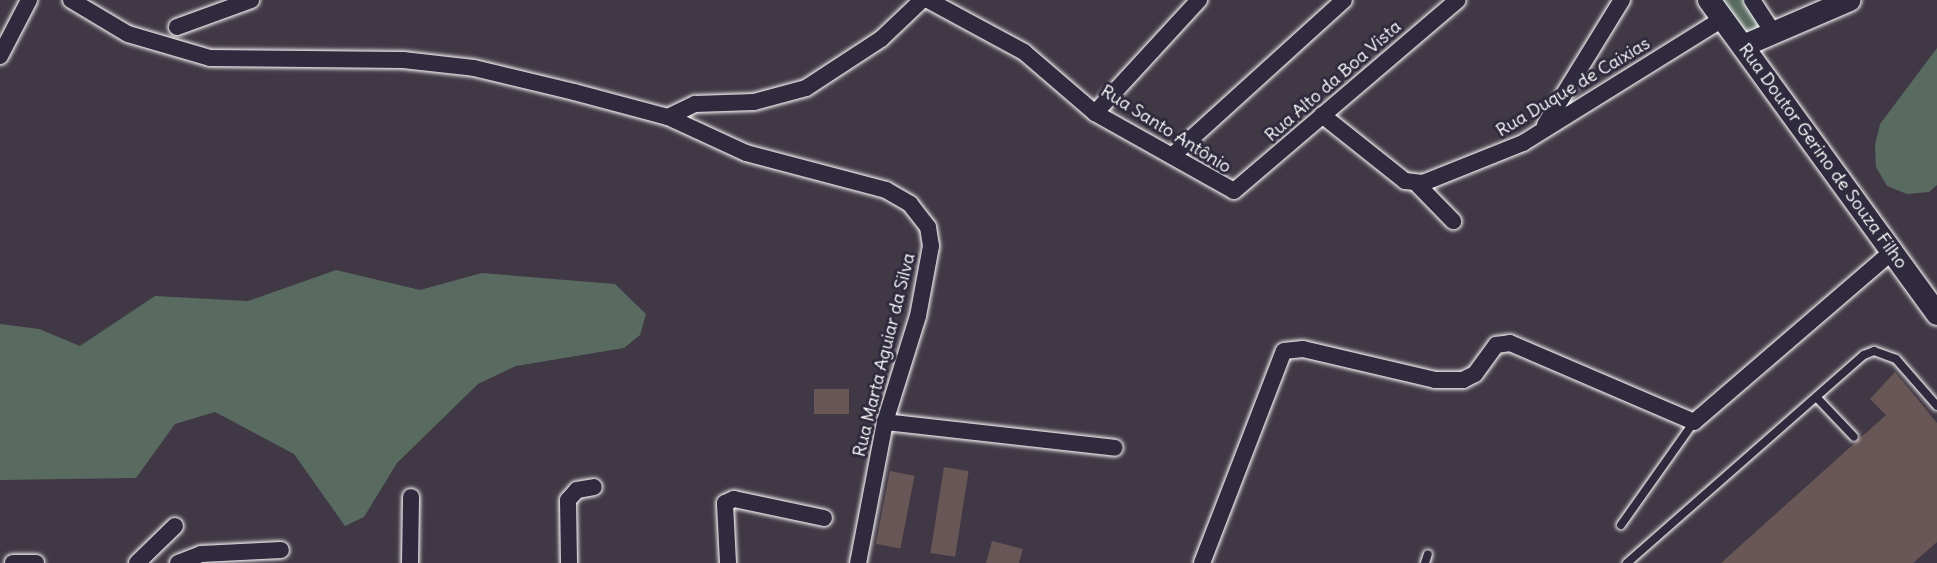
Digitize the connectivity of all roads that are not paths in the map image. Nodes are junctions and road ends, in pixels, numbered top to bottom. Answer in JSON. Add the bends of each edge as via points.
{"nodes":[{"id":1,"x":29,"y":0,"type":"edge"},
{"id":2,"x":71,"y":0,"type":"edge"},
{"id":3,"x":251,"y":0,"type":"edge"},
{"id":4,"x":922,"y":0,"type":"edge"},
{"id":5,"x":928,"y":0,"type":"edge"},
{"id":6,"x":1199,"y":0,"type":"edge"},
{"id":7,"x":1344,"y":0,"type":"edge"},
{"id":8,"x":1458,"y":0,"type":"edge"},
{"id":9,"x":1622,"y":0,"type":"edge"},
{"id":10,"x":1709,"y":0,"type":"edge"},
{"id":11,"x":1752,"y":0,"type":"edge"},
{"id":12,"x":1850,"y":0,"type":"edge"},
{"id":13,"x":1722,"y":19,"type":"junction"},
{"id":14,"x":177,"y":27,"type":"dead end"},
{"id":15,"x":1769,"y":32,"type":"junction"},
{"id":16,"x":1743,"y":46,"type":"junction"},
{"id":17,"x":0,"y":56,"type":"edge"},
{"id":18,"x":1758,"y":67,"type":"junction"},
{"id":19,"x":1095,"y":113,"type":"junction"},
{"id":20,"x":1322,"y":115,"type":"junction"},
{"id":21,"x":668,"y":117,"type":"junction"},
{"id":22,"x":1541,"y":131,"type":"junction"},
{"id":23,"x":1172,"y":156,"type":"junction"},
{"id":24,"x":1411,"y":182,"type":"junction"},
{"id":25,"x":1234,"y":191,"type":"joint"},
{"id":26,"x":1453,"y":221,"type":"dead end"},
{"id":27,"x":1893,"y":251,"type":"junction"},
{"id":28,"x":1937,"y":314,"type":"edge"},
{"id":29,"x":1818,"y":399,"type":"junction"},
{"id":30,"x":1937,"y":406,"type":"edge"},
{"id":31,"x":885,"y":422,"type":"junction"},
{"id":32,"x":1694,"y":422,"type":"junction"},
{"id":33,"x":1854,"y":437,"type":"dead end"},
{"id":34,"x":1115,"y":448,"type":"dead end"},
{"id":35,"x":594,"y":488,"type":"dead end"},
{"id":36,"x":411,"y":497,"type":"dead end"},
{"id":37,"x":824,"y":518,"type":"dead end"},
{"id":38,"x":1621,"y":525,"type":"dead end"},
{"id":39,"x":175,"y":526,"type":"dead end"},
{"id":40,"x":281,"y":550,"type":"dead end"},
{"id":41,"x":1428,"y":554,"type":"dead end"},
{"id":42,"x":143,"y":562,"type":"edge"},
{"id":43,"x":13,"y":563,"type":"edge"},
{"id":44,"x":36,"y":563,"type":"edge"},
{"id":45,"x":178,"y":563,"type":"edge"},
{"id":46,"x":410,"y":563,"type":"edge"},
{"id":47,"x":569,"y":563,"type":"edge"},
{"id":48,"x":728,"y":563,"type":"edge"},
{"id":49,"x":858,"y":563,"type":"edge"},
{"id":50,"x":1202,"y":563,"type":"edge"},
{"id":51,"x":1425,"y":563,"type":"edge"},
{"id":52,"x":1627,"y":563,"type":"edge"}],
"edges":[{"from":1,"to":17,"type":"street"},
{"from":2,"to":21,"type":"street","via":[[128,34],[202,56],[403,60],[474,68]]},
{"from":3,"to":14,"type":"street"},
{"from":4,"to":21,"type":"street","via":[[855,58],[806,88],[754,102],[694,104]]},
{"from":5,"to":19,"type":"street","name":"Rua Santo Antônio","via":[[1024,52]]},
{"from":6,"to":19,"type":"street"},
{"from":7,"to":23,"type":"street"},
{"from":8,"to":20,"type":"street","name":"Rua Alto da Boa Vista"},
{"from":9,"to":22,"type":"street"},
{"from":10,"to":13,"type":"main road","name":"Rua Doutor Gerino de Souza Filho"},
{"from":11,"to":15,"type":"street"},
{"from":12,"to":15,"type":"main road"},
{"from":13,"to":16,"type":"main road","name":"Rua Doutor Gerino de Souza Filho"},
{"from":13,"to":22,"type":"street","name":"Rua Duque de Caixias"},
{"from":15,"to":16,"type":"main road"},
{"from":15,"to":18,"type":"main road"},
{"from":16,"to":18,"type":"main road","name":"Rua Doutor Gerino de Souza Filho"},
{"from":18,"to":27,"type":"main road","name":"Rua Doutor Gerino de Souza Filho"},
{"from":19,"to":23,"type":"street","name":"Rua Santo Antônio"},
{"from":20,"to":24,"type":"street"},
{"from":20,"to":25,"type":"street","name":"Rua Alto da Boa Vista"},
{"from":21,"to":31,"type":"street","name":"Rua Marta Aguiar da Silva","via":[[719,144],[886,190],[910,204],[928,227],[931,246],[918,316]]},
{"from":22,"to":24,"type":"street","name":"Rua Duque de Caixias","via":[[1475,165]]},
{"from":23,"to":25,"type":"street","name":"Rua Santo Antônio"},
{"from":24,"to":26,"type":"street"},
{"from":27,"to":28,"type":"main road","name":"Rua Doutor Gerino de Souza Filho"},
{"from":27,"to":32,"type":"street"},
{"from":29,"to":30,"type":"lane","via":[[1874,351],[1896,359]]},
{"from":29,"to":33,"type":"lane"},
{"from":29,"to":52,"type":"lane"},
{"from":31,"to":34,"type":"street"},
{"from":31,"to":49,"type":"street","name":"Rua Marta Aguiar da Silva"},
{"from":32,"to":38,"type":"lane"},
{"from":32,"to":50,"type":"street","via":[[1510,343],[1490,350],[1469,378],[1453,380],[1291,349],[1275,362]]},
{"from":35,"to":47,"type":"street","via":[[577,490],[568,500]]},
{"from":36,"to":46,"type":"street"},
{"from":37,"to":48,"type":"street","via":[[734,500],[725,503]]},
{"from":39,"to":42,"type":"street"},
{"from":40,"to":45,"type":"street","via":[[201,554]]},
{"from":41,"to":51,"type":"lane"},
{"from":43,"to":44,"type":"street"}]}
